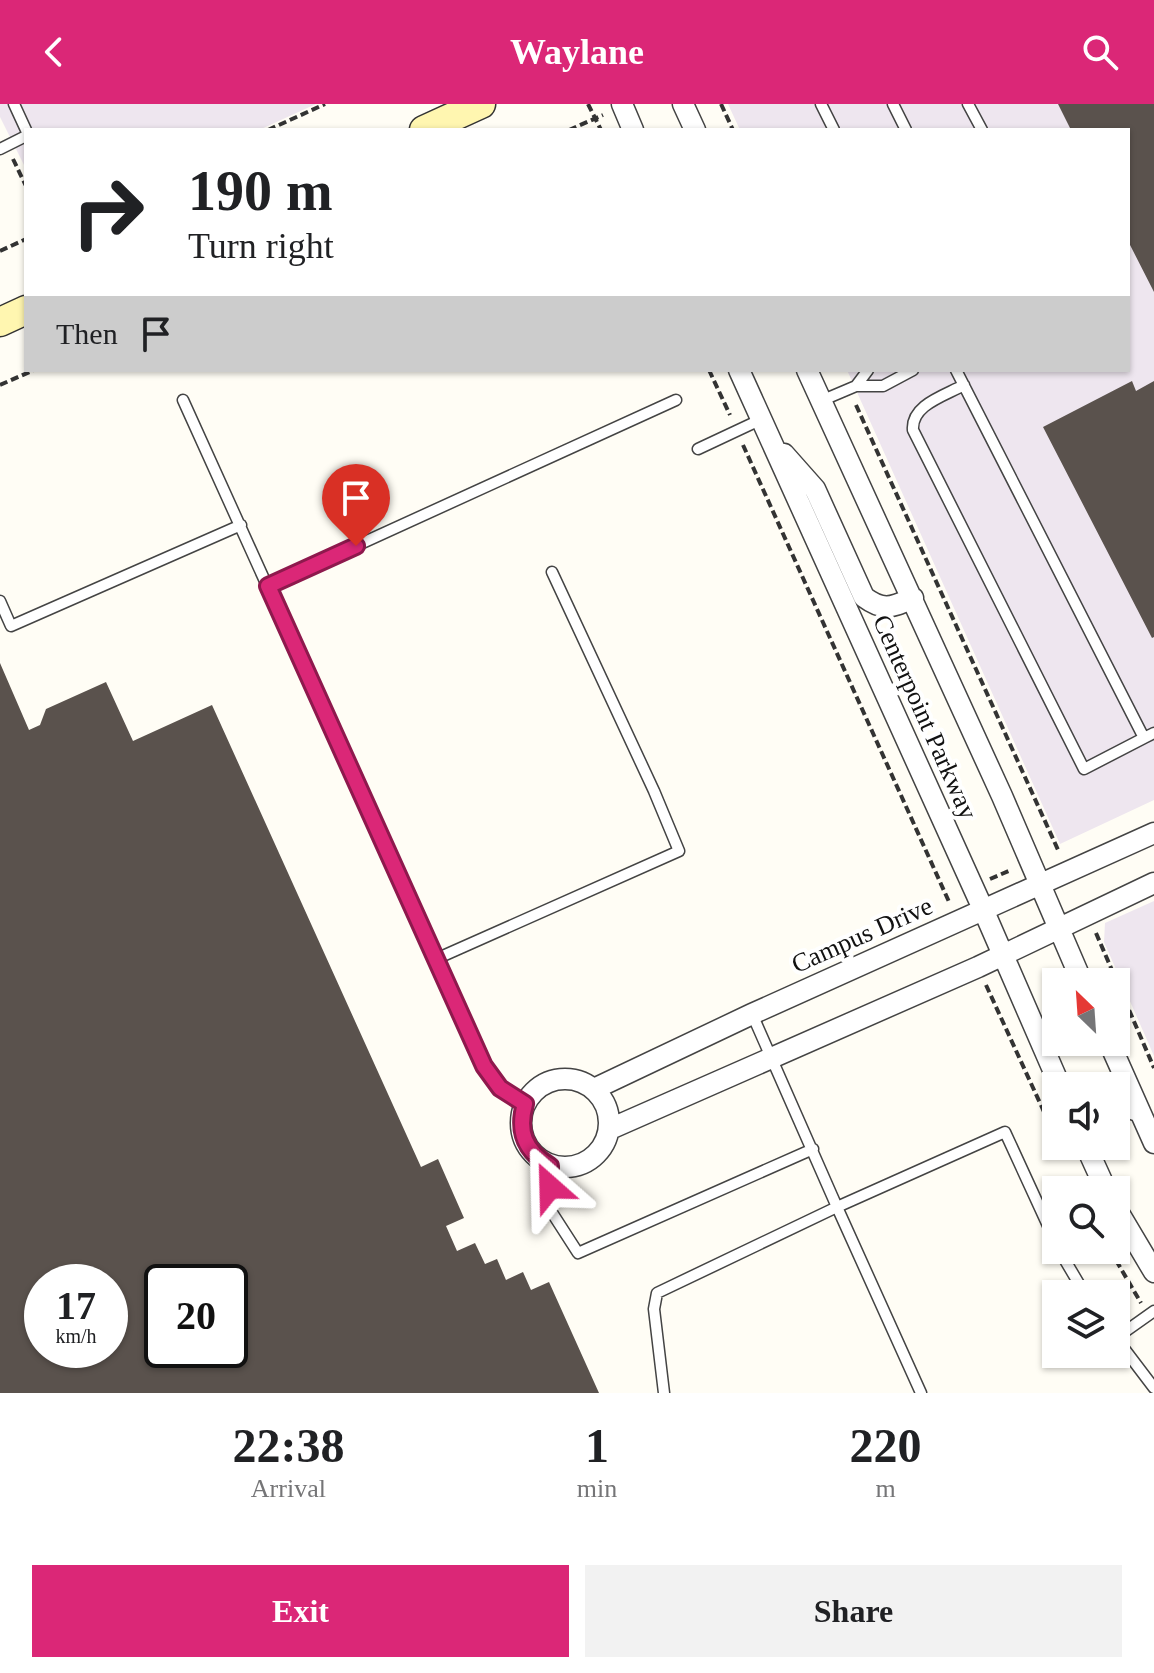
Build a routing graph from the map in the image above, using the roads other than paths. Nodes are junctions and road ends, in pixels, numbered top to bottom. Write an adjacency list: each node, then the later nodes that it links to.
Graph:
1 (14, 104): 8 (lane)
2 (481, 104): 9 (street)
3 (622, 104): 10 (street)
4 (683, 104): 11 (street)
5 (821, 104): 12 (lane)
6 (893, 104): 13 (lane)
7 (968, 104): 14 (lane)
8 (25, 128)
9 (428, 128)
10 (632, 128)
11 (694, 128)
12 (833, 128)
13 (905, 128)
14 (981, 128)
15 (24, 137): 16 (lane)
16 (0, 149)
17 (24, 311): 18 (street)
18 (0, 322)
19 (740, 372): 29 (street, Centerpoint Parkway)
20 (808, 372): 28 (street, Centerpoint Parkway)
21 (866, 372): 25 (lane)
22 (909, 372): 25 (lane)
23 (957, 372): 24 (lane)
24 (964, 385): 37 (lane); 37 (lane)
25 (856, 386): 28 (lane)
26 (183, 400): 32 (lane)
27 (676, 400): 34 (lane)
28 (823, 400): 35 (street, Centerpoint Parkway)
29 (762, 419): 30 (street, Centerpoint Parkway); 31 (lane)
30 (770, 440): 35 (street); 41 (street, Centerpoint Parkway)
31 (698, 449)
32 (241, 525): 34 (lane); 36 (lane)
33 (552, 572): 44 (lane)
34 (268, 586): 44 (lane)
35 (913, 598): 39 (street, Centerpoint Parkway)
36 (0, 601)
37 (1149, 735)
38 (1154, 833): 39 (street, Campus Drive)
39 (1041, 883): 41 (street, Campus Drive); 42 (street, Centerpoint Parkway)
40 (1154, 883): 42 (street)
41 (983, 909): 43 (street, Centerpoint Parkway); 46 (street, Campus Drive)
42 (1058, 927): 43 (street); 45 (street, Centerpoint Parkway)
43 (1003, 954): 48 (street); 49 (street, Centerpoint Parkway)
44 (436, 959): 51 (lane)
45 (1076, 968)
46 (752, 1014): 48 (lane); 50 (street, Campus Drive)
47 (1115, 1056): 53 (street)
48 (773, 1059): 54 (street); 56 (lane)
49 (1054, 1072)
50 (594, 1089): 51 (street); 54 (street)
51 (525, 1104): 57 (street)
52 (1130, 1108): 53 (street)
53 (1140, 1112): 55 (street)
54 (610, 1129): 57 (street)
55 (1154, 1143)
56 (813, 1149): 57 (lane); 58 (lane)
57 (550, 1166)
58 (837, 1207): 59 (lane); 64 (lane); 65 (lane)
59 (1042, 1213)
60 (1130, 1232): 61 (street)
61 (1154, 1272)
62 (1154, 1311): 63 (lane)
63 (1154, 1388)
64 (664, 1393)
65 (921, 1393)

